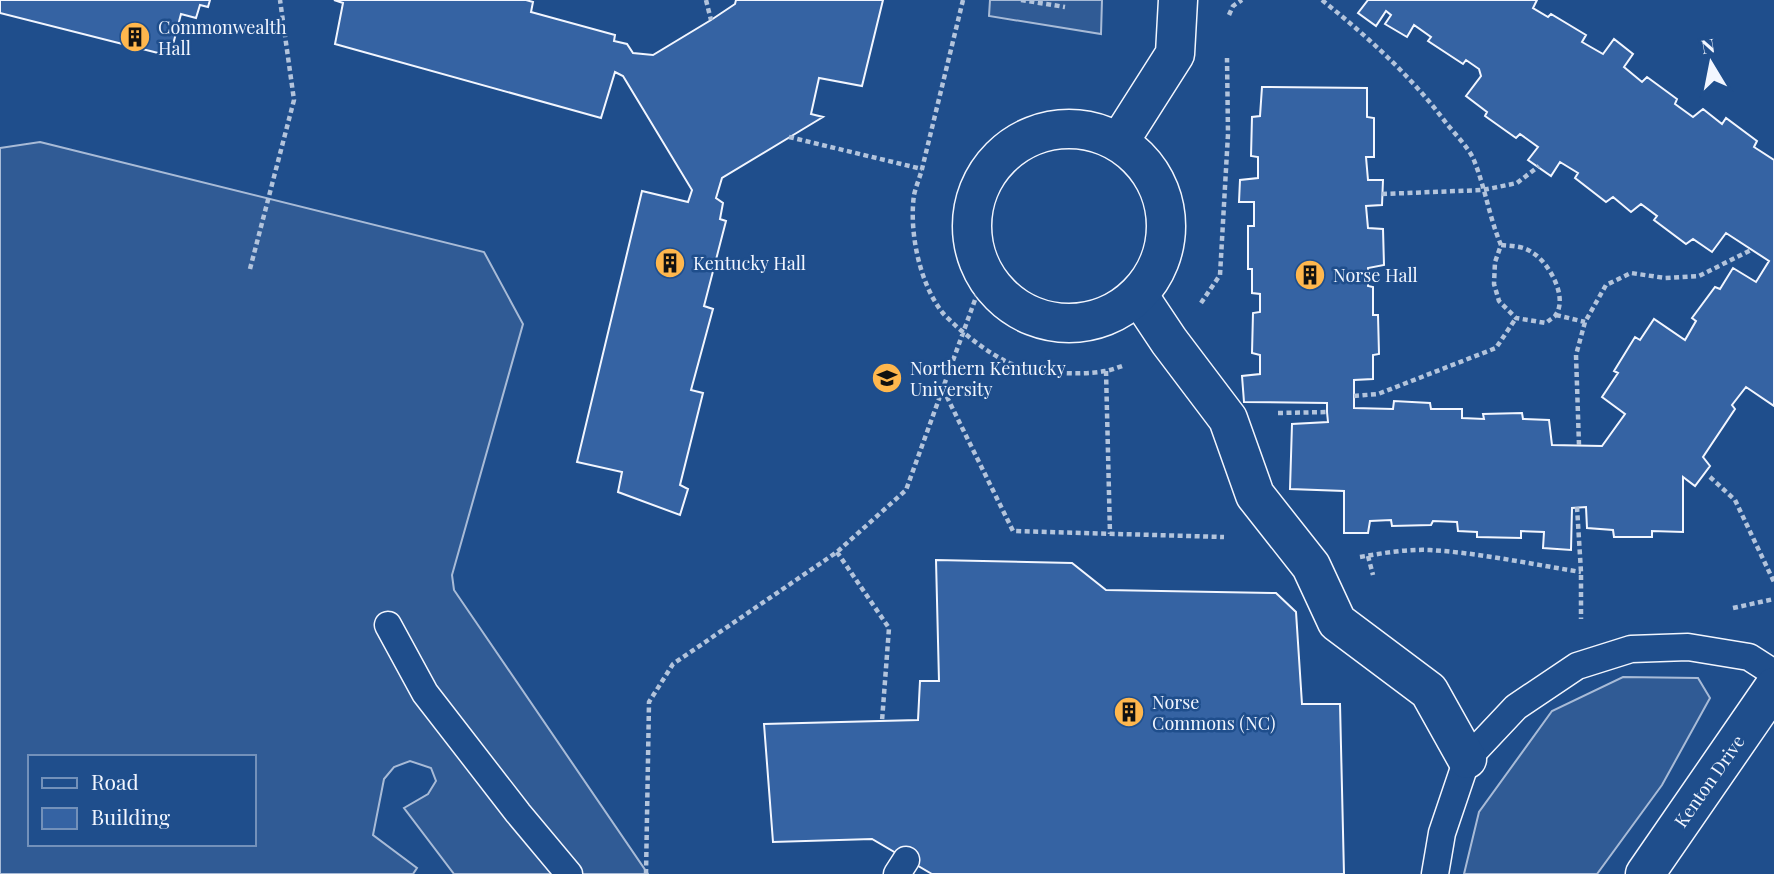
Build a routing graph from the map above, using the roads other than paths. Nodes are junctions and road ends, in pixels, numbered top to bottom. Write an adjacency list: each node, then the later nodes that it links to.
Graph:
1 (1178, 0): 2 (street)
2 (1119, 142): 3 (street); 3 (street)
3 (1139, 296): 7 (street)
4 (388, 625): 8 (lane)
5 (1774, 673): 7 (lane)
6 (1774, 687): 10 (street, Kenton Drive)
7 (1467, 759): 9 (lane)
8 (569, 874)
9 (1434, 874)
10 (1645, 874)

